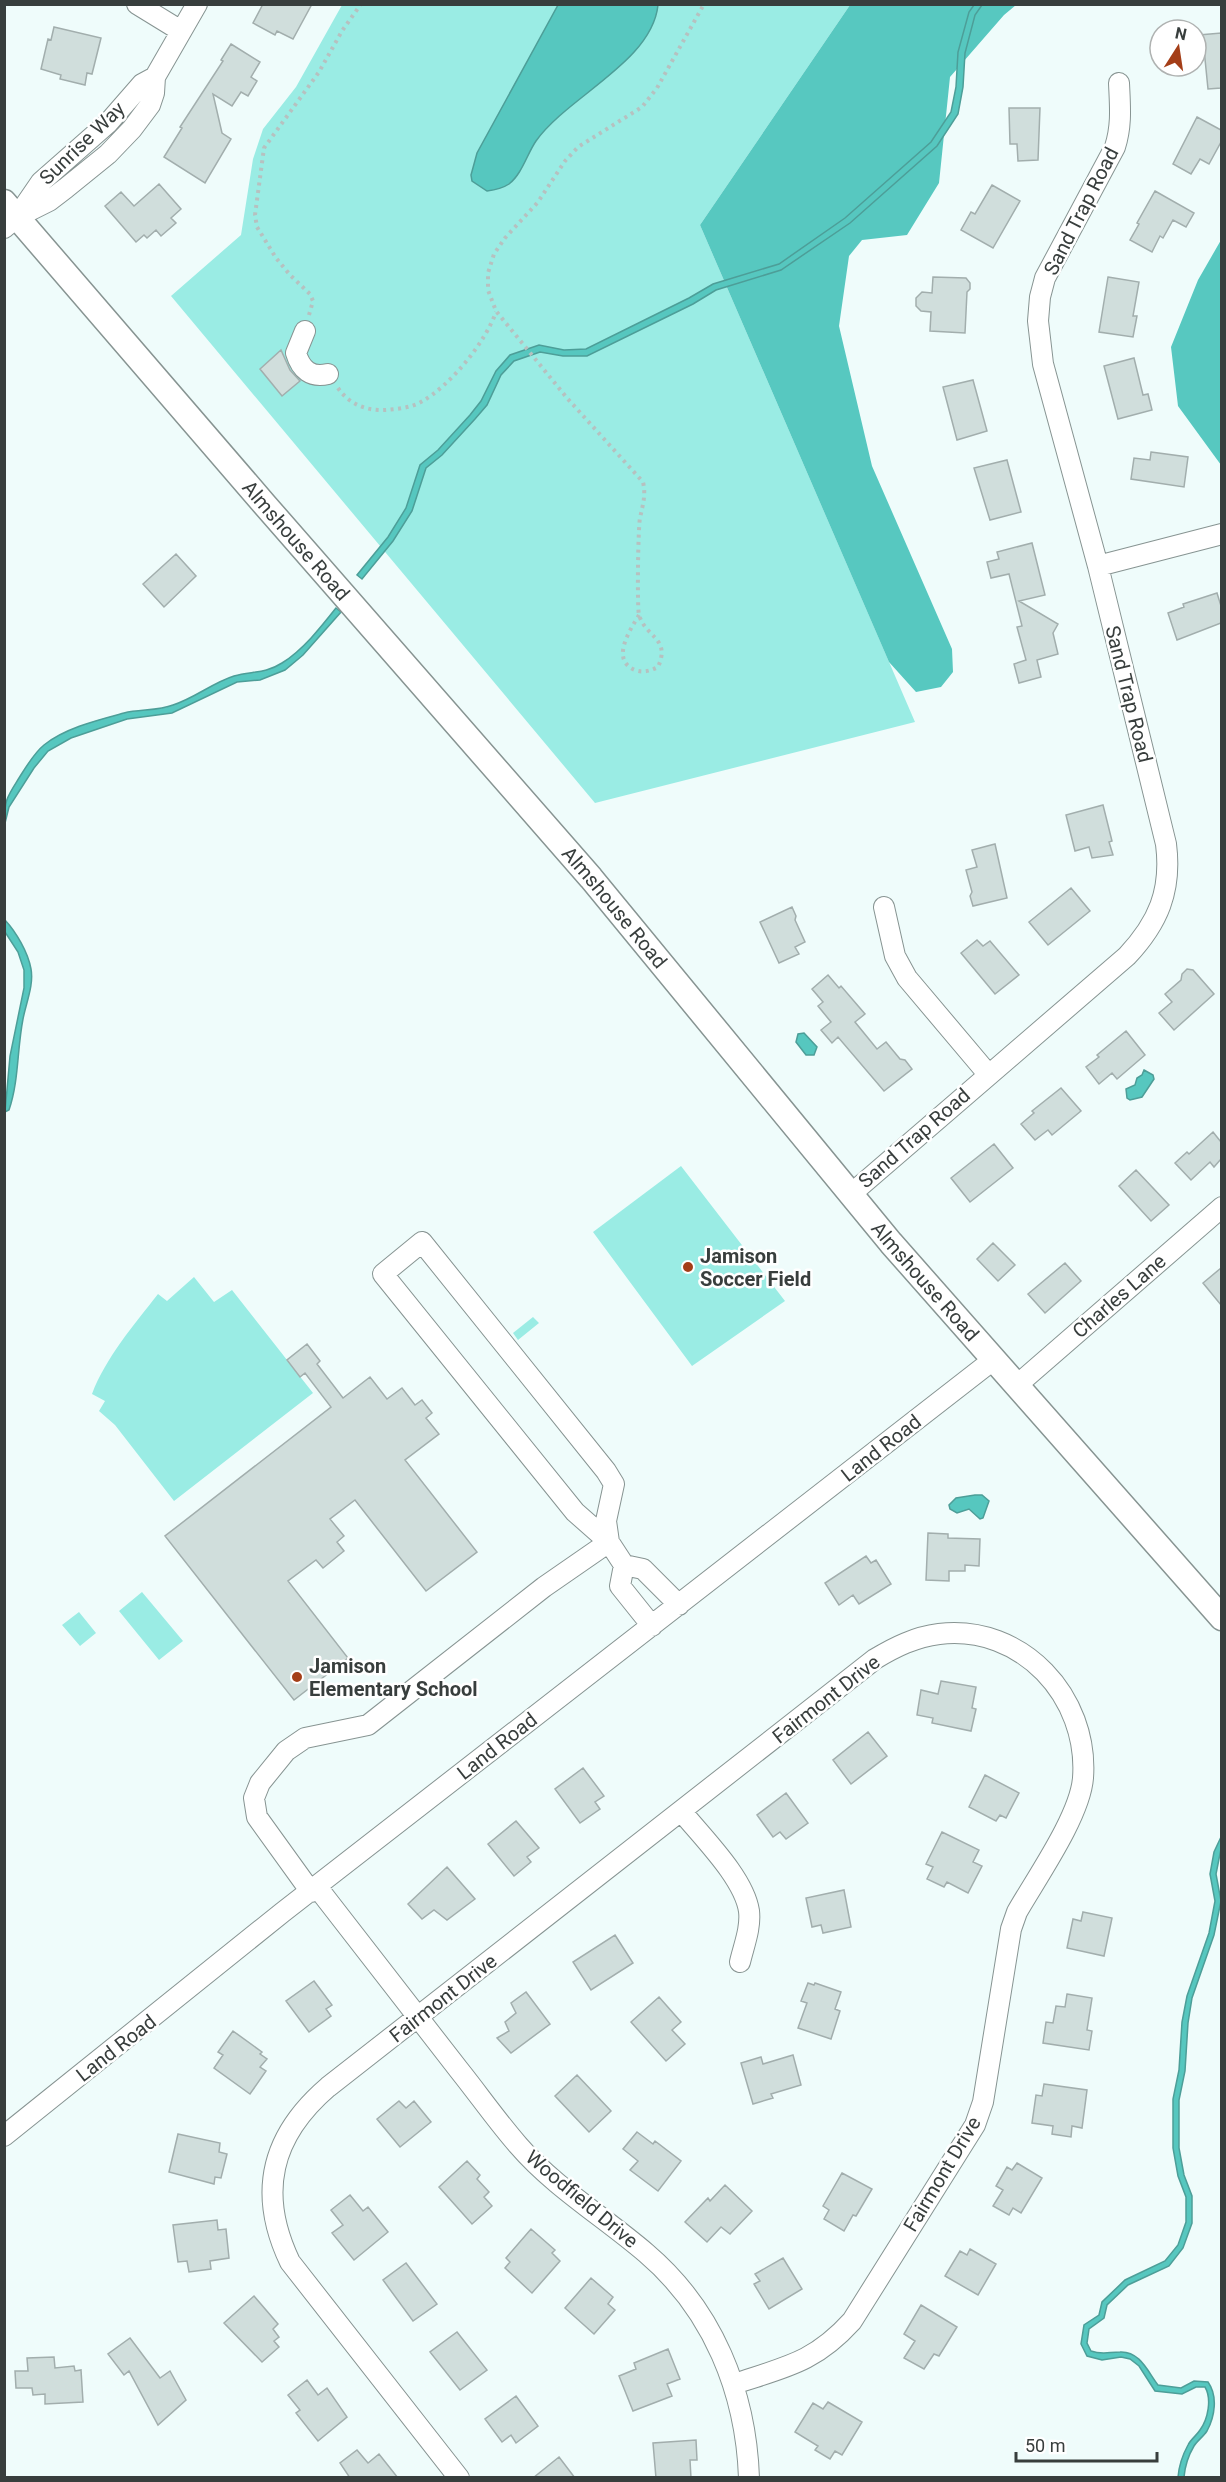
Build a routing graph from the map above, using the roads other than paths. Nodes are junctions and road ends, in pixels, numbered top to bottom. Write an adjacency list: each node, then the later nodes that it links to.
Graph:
1 (137, 4): 3 (street)
2 (197, 4): 3 (street, Sunrise Way)
3 (181, 31): 5 (street, Sunrise Way)
4 (1119, 83): 9 (street, Sand Trap Road)
5 (9, 215): 12 (main road, Almshouse Road)
6 (305, 331): 7 (street)
7 (328, 374)
8 (1221, 534): 9 (street)
9 (1098, 566): 11 (street, Sand Trap Road)
10 (884, 907): 11 (street)
11 (988, 1074): 12 (street, Sand Trap Road)
12 (851, 1194): 14 (main road, Almshouse Road)
13 (1221, 1207): 15 (street, Charles Lane)
14 (993, 1360): 15 (main road, Almshouse Road); 18 (street, Land Road)
15 (1016, 1386): 19 (main road, Almshouse Road)
16 (609, 1542): 16 (street); 17 (street); 22 (street, Woodfield Drive)
17 (624, 1565): 18 (street); 20 (street)
18 (679, 1605): 20 (street, Land Road)
19 (1221, 1618)
20 (652, 1626): 22 (street, Land Road)
21 (682, 1812): 23 (street); 24 (street, Fairmont Drive); 26 (street, Fairmont Drive)
22 (314, 1889): 24 (street, Woodfield Drive); 25 (street, Land Road)
23 (740, 1962)
24 (418, 2018): 26 (street, Woodfield Drive); 27 (street, Fairmont Drive)
25 (4, 2136)
26 (734, 2384): 28 (street, Woodfield Drive)
27 (459, 2478)
28 (749, 2478)

